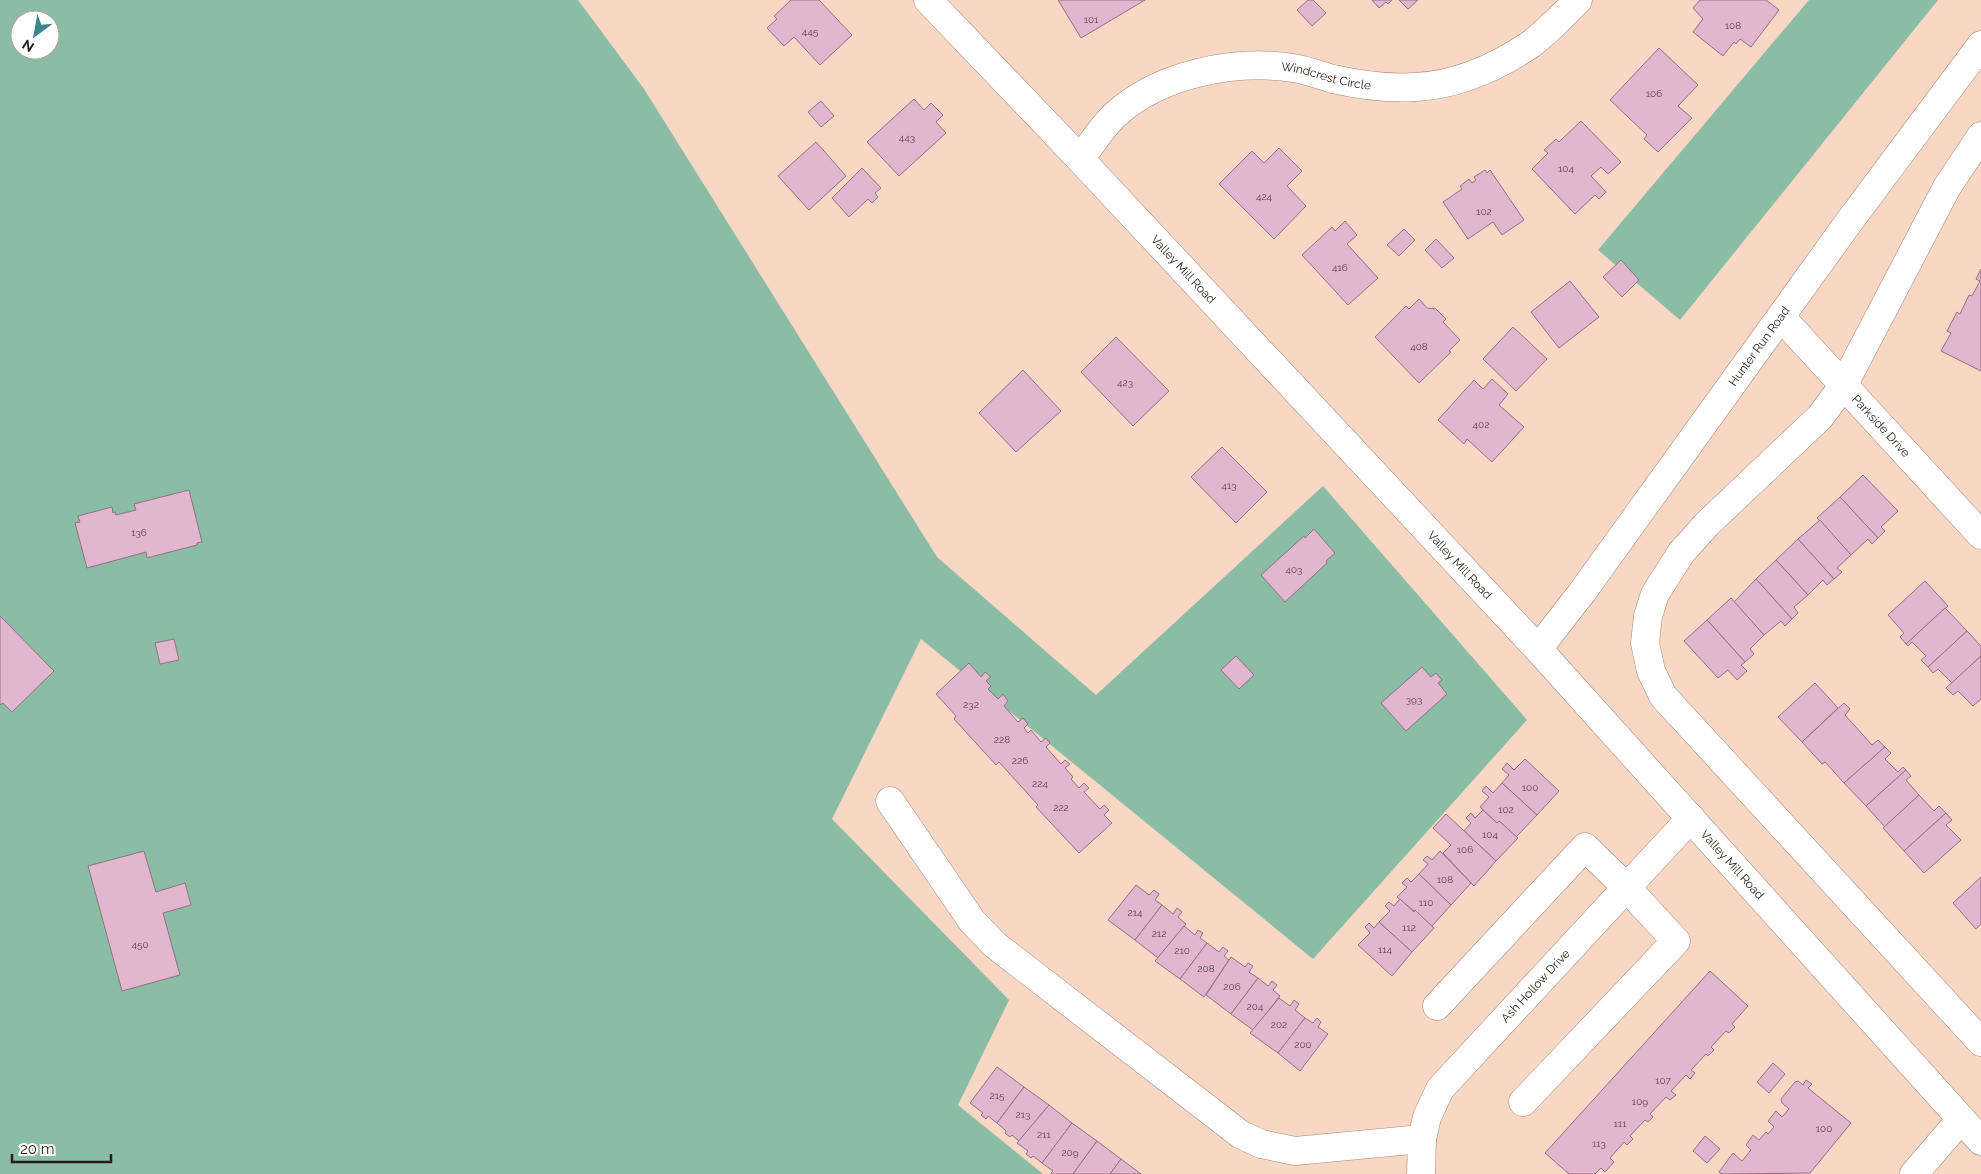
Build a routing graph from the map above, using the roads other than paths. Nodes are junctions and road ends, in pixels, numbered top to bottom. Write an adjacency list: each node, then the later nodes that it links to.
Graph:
1 (928, 0): 5 (street, Valley Mill Road)
2 (1576, 1): 5 (street, Windcrest Circle)
3 (1981, 45): 6 (street, Hunter Run Road)
4 (1981, 136): 7 (street)
5 (1080, 159): 9 (street, Valley Mill Road)
6 (1780, 317): 7 (street, Parkside Drive); 9 (street, Hunter Run Road)
7 (1844, 386): 8 (street, Parkside Drive); 14 (street)
8 (1981, 535)
9 (1538, 649): 11 (street, Valley Mill Road)
10 (890, 801): 17 (street)
11 (1691, 818): 12 (street, Ash Hollow Drive); 16 (street, Valley Mill Road)
12 (1626, 887): 13 (street); 15 (street); 17 (street, Ash Hollow Drive)
13 (1437, 1006)
14 (1981, 1042)
15 (1522, 1102)
16 (1961, 1119): 18 (street, Valley Mill Road); 20 (street)
17 (1422, 1139): 19 (street, Ash Hollow Drive)
18 (1981, 1141)
19 (1422, 1174)
20 (1914, 1174)

